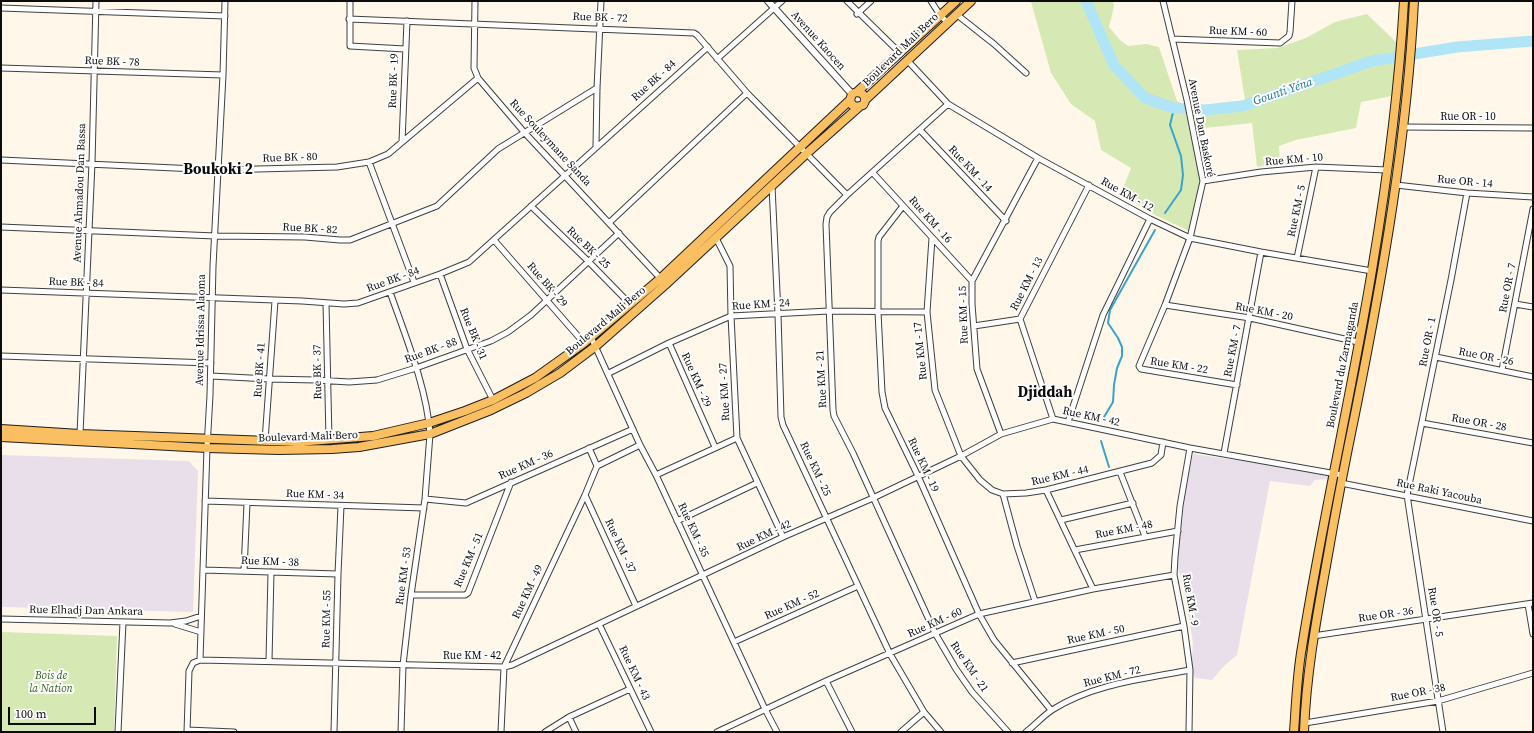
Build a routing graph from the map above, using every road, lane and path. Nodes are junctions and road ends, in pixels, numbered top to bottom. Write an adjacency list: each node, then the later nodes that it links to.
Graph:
1 (96, 1): 19 (street, Avenue Ahmadou Dan Bassa)
2 (225, 1): 23 (street, Avenue Idrissa Alaoma)
3 (350, 1): 24 (street)
4 (476, 1): 27 (street, Rue Souleymane Sanda)
5 (601, 1): 28 (street)
6 (768, 1): 18 (street, Avenue Kaocen)
7 (782, 1): 18 (street)
8 (846, 1): 20 (street)
9 (871, 1): 20 (street)
10 (931, 1): 22 (street)
11 (956, 1): 22 (main road, Boulevard Mali Bero)
12 (970, 1): 21 (main road, Boulevard Mali Bero)
13 (1163, 1): 29 (street, Avenue Dan Baskoré)
14 (1292, 1): 29 (street, Rue KM - 60)
15 (1404, 1): 60 (main road, Boulevard du Zarmaganda)
16 (1414, 1): 46 (main road, Boulevard du Zarmaganda)
17 (1, 8): 19 (street)
18 (775, 8): 33 (street); 42 (street, Avenue Kaocen)
19 (96, 11): 23 (street); 36 (street, Avenue Ahmadou Dan Bassa)
20 (857, 13): 32 (street)
21 (956, 14): 26 (main road, Boulevard Mali Bero); 37 (street)
22 (940, 15): 26 (street); 32 (main road, Boulevard Mali Bero)
23 (225, 16): 38 (street, Avenue Idrissa Alaoma)
24 (350, 19): 25 (street, Rue BK - 72); 31 (street)
25 (407, 21): 27 (street, Rue BK - 72); 31 (street, Rue BK - 19)
26 (947, 22): 34 (main road, Boulevard Mali Bero)
27 (475, 23): 28 (street, Rue BK - 72); 39 (street, Rue Souleymane Sanda)
28 (600, 28): 30 (street, Rue BK - 72); 40 (street)
29 (1172, 39): 63 (street, Avenue Dan Baskoré)
30 (708, 47): 33 (street, Rue BK - 72); 51 (street, Rue BK - 84)
31 (405, 49): 50 (street, Rue BK - 19)
32 (900, 53): 42 (main road, Boulevard Mali Bero)
33 (717, 59): 41 (street, Rue BK - 72)
34 (907, 60): 43 (main road, Boulevard Mali Bero); 44 (street, Rue KM - 12)
35 (1, 68): 36 (street, Rue BK - 78)
36 (95, 72): 38 (street, Rue BK - 78); 57 (street, Avenue Ahmadou Dan Bassa)
37 (1026, 73)
38 (223, 75): 59 (street, Avenue Idrissa Alaoma)
39 (478, 78): 49 (street, Rue Souleymane Sanda); 50 (street, Rue BK - 80)
40 (597, 88): 49 (street, Rue BK - 82); 51 (street)
41 (747, 93): 52 (street, Rue BK - 72); 79 (street)
42 (853, 95): 43 (main road); 45 (main road); 52 (main road, Boulevard Mali Bero)
43 (865, 100): 45 (main road, Boulevard Mali Bero)
44 (948, 104): 48 (street, Rue KM - 21); 54 (street, Rue KM - 12)
45 (859, 107): 53 (main road, Boulevard Mali Bero)
46 (1402, 127): 47 (street, Rue OR - 10); 64 (main road, Boulevard du Zarmaganda)
47 (1533, 128)
48 (920, 130): 61 (street, Rue KM - 21); 78 (street, Rue KM - 14)
49 (524, 132): 62 (street, Rue Souleymane Sanda); 80 (street, Rue BK - 82)
50 (402, 142): 56 (street, Rue BK - 80)
51 (596, 146): 62 (street, Rue BK - 84)
52 (799, 147): 53 (street, Rue BK - 72); 70 (main road, Boulevard Mali Bero)
53 (806, 154): 66 (main road, Boulevard Mali Bero); 68 (street, Rue BK - 72)
54 (1038, 158): 65 (street, Rue KM - 12); 78 (street, Rue KM - 15)
55 (1, 160): 57 (street, Rue BK - 80)
56 (369, 162): 59 (street, Rue BK - 80); 80 (street)
57 (92, 163): 59 (street, Rue BK - 80); 82 (street, Avenue Ahmadou Dan Bassa)
58 (1316, 167): 60 (street, Rue KM - 10); 63 (street, Rue KM - 10); 92 (street, Rue KM - 5)
59 (218, 170): 85 (street, Avenue Idrissa Alaoma)
60 (1387, 170): 84 (main road, Boulevard du Zarmaganda)
61 (873, 173): 68 (street, Rue KM - 21); 72 (street, Rue KM - 16)
62 (565, 174): 71 (street, Rue BK - 84); 79 (street, Rue Souleymane Sanda)
63 (1203, 181): 88 (street, Avenue Dan Baskoré)
64 (1396, 184): 67 (street, Rue OR - 14); 89 (main road, Boulevard du Zarmaganda)
65 (1089, 185): 77 (street, Rue KM - 12); 116 (street, Rue KM - 13)
66 (772, 186): 73 (main road, Boulevard Mali Bero); 113 (street, Rue KM - 25)
67 (1466, 193): 69 (street, Rue OR - 14); 125 (street, Rue OR - 1)
68 (847, 195): 110 (street, Rue KM - 21)
69 (1533, 197)
70 (741, 201): 73 (main road); 75 (main road, Boulevard Mali Bero)
71 (531, 206): 90 (street, Rue BK - 84); 93 (street, Rue BK - 25)
72 (903, 206): 87 (street, Rue KM - 16); 111 (street, Rue KM - 19)
73 (749, 207): 76 (main road, Boulevard Mali Bero)
74 (1533, 209): 107 (street, Rue OR - 7)
75 (730, 212): 76 (main road); 96 (main road, Boulevard Mali Bero)
76 (736, 218): 86 (main road, Boulevard Mali Bero)
77 (1150, 219): 88 (street, Rue KM - 12); 139 (street)
78 (1006, 221): 97 (street, Rue KM - 15)
79 (610, 222): 83 (street, Rue Souleymane Sanda)
80 (392, 224): 85 (street, Rue BK - 82); 98 (street)
81 (1, 227): 82 (street, Rue BK - 82)
82 (89, 230): 85 (street, Rue BK - 82); 101 (street, Avenue Ahmadou Dan Bassa)
83 (619, 233): 93 (street, Rue BK - 88); 96 (street, Rue Souleymane Sanda)
84 (1378, 235): 89 (main road); 94 (main road, Boulevard du Zarmaganda)
85 (215, 236): 102 (street, Avenue Idrissa Alaoma)
86 (716, 238): 96 (main road, Boulevard Mali Bero); 114 (street, Rue KM - 27)
87 (932, 238): 97 (street, Rue KM - 16); 112 (street, Rue KM - 17)
88 (1190, 238): 91 (street, Rue KM - 12); 108 (street, Avenue Dan Baskoré)
89 (1387, 238): 165 (main road, Boulevard du Zarmaganda)
90 (494, 240): 95 (street, Rue BK - 84); 104 (street, Rue BK - 29)
91 (1262, 252): 92 (street, Rue KM - 12); 115 (street, Rue KM - 7)
92 (1297, 258): 94 (street, Rue KM - 12)
93 (588, 261): 104 (street, Rue BK - 88); 106 (street, Rue BK - 25)
94 (1372, 271): 119 (main road, Boulevard du Zarmaganda)
95 (440, 274): 98 (street, Rue BK - 84); 123 (street, Rue BK - 31)
96 (663, 281): 106 (main road, Boulevard Mali Bero); 122 (main road, Boulevard Mali Bero)
97 (972, 281): 117 (street, Rue KM - 15)
98 (414, 282): 100 (street, Rue BK - 84)
99 (1, 290): 101 (street, Rue BK - 84)
100 (390, 292): 105 (street, Rue BK - 84); 128 (street, Rue KM - 53)
101 (86, 293): 102 (street, Rue BK - 84); 126 (street, Avenue Ahmadou Dan Bassa)
102 (212, 299): 103 (street, Rue BK - 84); 127 (street, Avenue Idrissa Alaoma)
103 (275, 301): 105 (street, Rue BK - 84); 134 (street, Rue BK - 41)
104 (546, 301): 120 (street, Rue BK - 29); 123 (street, Rue BK - 88)
105 (326, 303): 135 (street, Rue BK - 37)
106 (630, 304): 118 (main road, Boulevard Mali Bero)
107 (1515, 304): 109 (street); 130 (street, Rue OR - 7)
108 (1165, 305): 115 (street, Rue KM - 20); 129 (street, Avenue Dan Baskoré)
109 (1533, 307)
110 (829, 311): 111 (street, Rue KM - 24); 113 (street, Rue KM - 24); 172 (street, Rue KM - 21)
111 (878, 312): 112 (street, Rue KM - 24); 164 (street, Rue KM - 19)
112 (927, 312): 160 (street, Rue KM - 17)
113 (778, 314): 114 (street, Rue KM - 24); 179 (street, Rue KM - 25)
114 (731, 316): 121 (street, Rue KM - 24); 148 (street, Rue KM - 27)
115 (1250, 318): 119 (street, Rue KM - 20); 136 (street, Rue KM - 7)
116 (1020, 319): 117 (street); 138 (street, Rue KM - 13)
117 (974, 326): 146 (street, Rue KM - 15)
118 (591, 337): 120 (main road, Boulevard Mali Bero); 122 (street, Rue KM - 35)
119 (1358, 342): 165 (main road, Boulevard du Zarmaganda)
120 (584, 343): 137 (main road, Boulevard Mali Bero)
121 (669, 343): 131 (street, Rue KM - 24); 155 (street, Rue KM - 29)
122 (596, 346): 131 (street, Rue KM - 35); 145 (main road, Boulevard Mali Bero)
123 (467, 349): 128 (street, Rue BK - 88); 137 (street, Rue BK - 31)
124 (1, 356): 126 (street)
125 (1436, 357): 130 (street, Rue OR - 26); 141 (street, Rue OR - 1)
126 (84, 358): 127 (street); 144 (street, Avenue Ahmadou Dan Bassa)
127 (211, 363): 132 (street, Avenue Idrissa Alaoma)
128 (416, 368): 135 (street, Rue BK - 88); 140 (street, Rue KM - 53)
129 (1141, 369): 136 (street, Rue KM - 22)
130 (1502, 370): 133 (street, Rue OR - 26)
131 (609, 373): 143 (street, Rue KM - 35)
132 (211, 376): 134 (street, Rue BK - 88); 149 (street, Avenue Idrissa Alaoma)
133 (1533, 376)
134 (269, 379): 135 (street, Rue BK - 88); 151 (street, Rue BK - 41)
135 (328, 381): 150 (street, Rue BK - 37)
136 (1237, 385): 159 (street, Rue KM - 7)
137 (493, 400): 140 (main road, Boulevard Mali Bero)
138 (1053, 419): 139 (street, Rue KM - 42); 146 (street, Rue KM - 42)
139 (1068, 422): 152 (street, Rue KM - 42)
140 (429, 423): 145 (street, Rue KM - 53); 150 (main road, Boulevard Mali Bero)
141 (1422, 423): 154 (street, Rue OR - 28); 171 (street, Rue OR - 1)
142 (1, 429): 144 (main road, Boulevard Mali Bero)
143 (633, 429): 153 (street, Rue KM - 35); 157 (street, Rue KM - 36)
144 (80, 434): 149 (main road, Boulevard Mali Bero)
145 (430, 434): 156 (main road, Boulevard Mali Bero); 173 (street, Rue KM - 53)
146 (1001, 434): 160 (street, Rue KM - 42)
147 (1, 437): 156 (main road, Boulevard Mali Bero)
148 (737, 438): 155 (street); 167 (street, Rue KM - 27)
149 (207, 439): 151 (main road, Boulevard Mali Bero); 156 (street, Avenue Idrissa Alaoma)
150 (329, 440): 151 (main road, Boulevard Mali Bero)
151 (265, 441)
152 (1163, 442): 158 (street, Rue KM - 42); 162 (street, Rue KM - 44)
153 (640, 444): 161 (street); 163 (street, Rue KM - 35)
154 (1533, 444)
155 (715, 447): 163 (street)
156 (207, 448): 174 (street, Avenue Idrissa Alaoma)
157 (589, 448): 161 (street); 166 (street, Rue KM - 36)
158 (1190, 448): 159 (street, Rue KM - 42); 183 (street, Rue KM - 9)
159 (1224, 453): 165 (street, Rue KM - 42)
160 (961, 456): 164 (street, Rue KM - 42); 169 (street)
161 (597, 466): 170 (street, Rue KM - 49)
162 (1120, 472): 168 (street, Rue KM - 44); 176 (street)
163 (656, 475): 181 (street, Rue KM - 35)
164 (918, 476): 172 (street, Rue KM - 42); 199 (street, Rue KM - 19)
165 (1339, 477): 171 (street, Rue Raki Yacouba); 210 (main road, Boulevard du Zarmaganda); 246 (main road, Boulevard du Zarmaganda)
166 (511, 482): 173 (street, Rue KM - 36); 195 (street, Rue KM - 51)
167 (757, 483): 181 (street); 185 (street, Rue KM - 27)
168 (1046, 490): 169 (street, Rue KM - 44); 180 (street)
169 (1003, 494): 196 (street)
170 (585, 495): 198 (street, Rue KM - 37); 218 (street, Rue KM - 49)
171 (1407, 495): 182 (street, Rue Raki Yacouba); 202 (street, Rue OR - 5)
172 (873, 498): 179 (street, Rue KM - 42); 208 (street, Rue KM - 21)
173 (425, 499): 178 (street, Rue KM - 53)
174 (205, 501): 175 (street, Rue KM - 34); 187 (street, Avenue Idrissa Alaoma)
175 (247, 503): 177 (street, Rue KM - 34); 188 (street)
176 (1133, 503): 180 (street); 184 (street)
177 (341, 506): 178 (street, Rue KM - 34); 190 (street, Rue KM - 55)
178 (424, 508): 195 (street, Rue KM - 53)
179 (827, 519): 185 (street, Rue KM - 42); 193 (street, Rue KM - 25)
180 (1061, 520): 186 (street)
181 (677, 521): 191 (street, Rue KM - 35)
182 (1533, 522)
183 (1178, 531): 184 (street, Rue KM - 48); 192 (street, Rue KM - 9)
184 (1145, 536): 186 (street, Rue KM - 48)
185 (783, 537): 191 (street, Rue KM - 42)
186 (1075, 550): 194 (street)
187 (203, 570): 188 (street, Rue KM - 38); 200 (street, Avenue Idrissa Alaoma)
188 (244, 571): 189 (street, Rue KM - 38)
189 (271, 572): 190 (street, Rue KM - 38); 214 (street)
190 (338, 574): 215 (street, Rue KM - 55)
191 (703, 575): 198 (street, Rue KM - 42); 211 (street, Rue KM - 35)
192 (1174, 575): 194 (street, Rue KM - 60); 206 (street, Rue KM - 9)
193 (858, 586): 211 (street, Rue KM - 52); 212 (street, Rue KM - 25)
194 (1093, 589): 196 (street, Rue KM - 60)
195 (411, 595): 217 (street, Rue KM - 53)
196 (1035, 601): 199 (street, Rue KM - 60)
197 (1531, 604): 202 (street, Rue OR - 36); 209 (street)
198 (636, 606): 205 (street, Rue KM - 42)
199 (979, 614): 208 (street, Rue KM - 60); 216 (street, Rue KM - 19)
200 (201, 616): 204 (street, Rue Elhadj Dan Ankara); 207 (street, Avenue Idrissa Alaoma)
201 (1, 619): 203 (street, Rue Elhadj Dan Ankara)
202 (1426, 620): 210 (street, Rue OR - 36); 223 (street, Rue OR - 5)
203 (122, 622): 204 (street, Rue Elhadj Dan Ankara); 230 (street)
204 (170, 623): 207 (street, Rue Elhadj Dan Ankara)
205 (599, 624): 218 (street, Rue KM - 42); 222 (street, Rue KM - 43)
206 (1184, 626): 216 (street, Rue KM - 50); 219 (street, Rue KM - 9)
207 (200, 632): 213 (street, Avenue Idrissa Alaoma)
208 (935, 633): 212 (street, Rue KM - 60); 243 (street, Rue KM - 21)
209 (1533, 634)
210 (1313, 636): 228 (main road, Boulevard du Zarmaganda)
211 (734, 642): 224 (street, Rue KM - 35)
212 (890, 654): 221 (street, Rue KM - 60); 226 (street, Rue KM - 25)
213 (200, 660): 214 (street, Rue KM - 42); 229 (street, Rue KM - 42)
214 (269, 661): 215 (street, Rue KM - 42)
215 (336, 663): 217 (street, Rue KM - 42); 232 (street, Rue KM - 55)
216 (1012, 663): 225 (street, Rue KM - 19)
217 (403, 665): 218 (street, Rue KM - 42); 233 (street, Rue KM - 53)
218 (504, 667): 234 (street, Rue KM - 49)
219 (1190, 670): 225 (street, Rue KM - 72); 245 (street, Rue KM - 9)
220 (1533, 673): 223 (street, Rue OR - 38)
221 (826, 681): 224 (street, Rue KM - 60); 240 (street)
222 (630, 689): 227 (street); 237 (street, Rue KM - 43)
223 (1438, 701): 228 (street, Rue OR - 38); 248 (street, Rue OR - 5)
224 (765, 709): 238 (street, Rue KM - 60); 239 (street, Rue KM - 35)
225 (1051, 710): 244 (street, Rue KM - 72)
226 (924, 712): 241 (street); 242 (street, Rue KM - 25)
227 (569, 717): 235 (street); 236 (street)
228 (1305, 723): 247 (main road, Boulevard du Zarmaganda)
229 (187, 731): 231 (street)
230 (118, 732)
231 (234, 732)
232 (334, 732)
233 (400, 732)
234 (501, 732)
235 (545, 732)
236 (576, 732)
237 (650, 732)
238 (717, 732)
239 (777, 732)
240 (852, 732)
241 (902, 732)
242 (941, 732)
243 (1008, 732)
244 (1026, 732)
245 (1189, 732)
246 (1294, 732)
247 (1304, 732)
248 (1443, 732)

